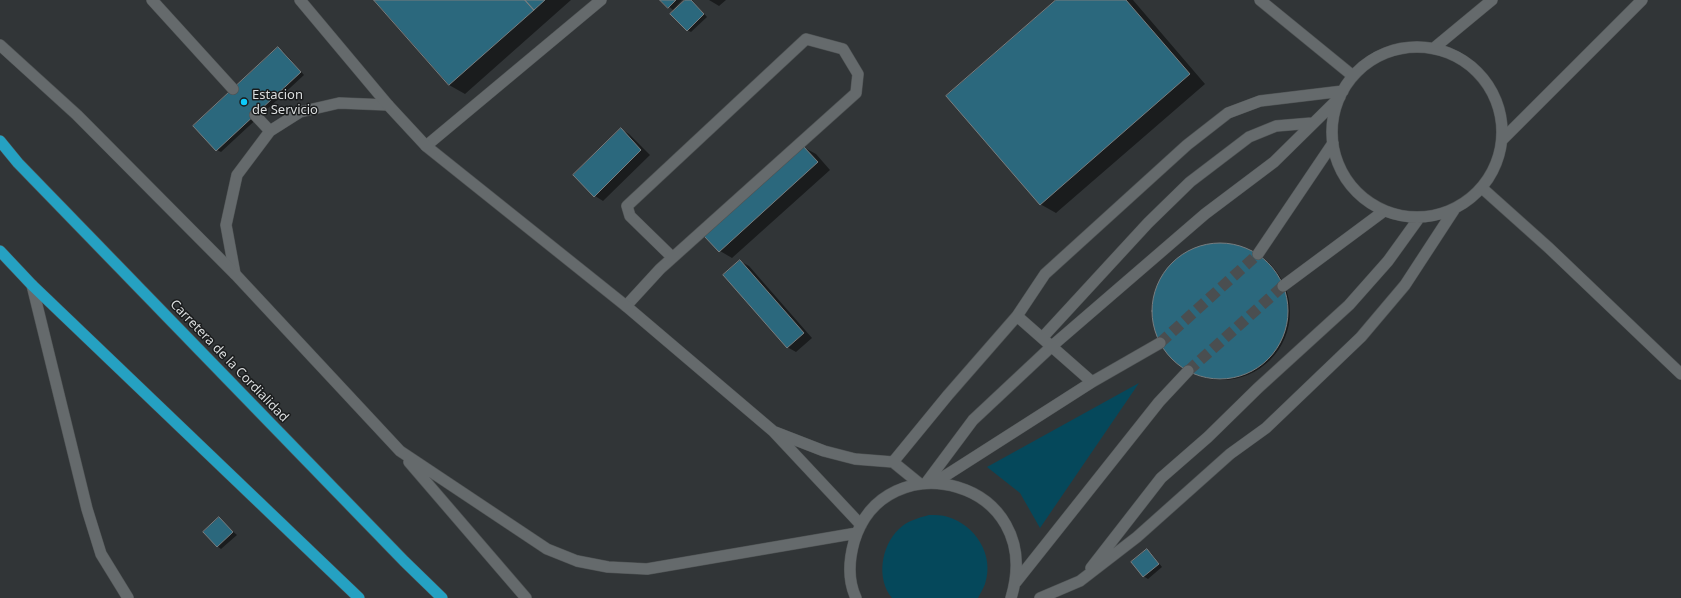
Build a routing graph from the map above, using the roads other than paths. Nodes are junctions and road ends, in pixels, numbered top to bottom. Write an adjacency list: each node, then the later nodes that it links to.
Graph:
1 (152, 0): 10 (street)
2 (300, 0): 12 (street)
3 (601, 0): 19 (street)
4 (1260, 0): 9 (street)
5 (1492, 0): 8 (street)
6 (1642, 0): 16 (street)
7 (0, 45): 27 (street)
8 (1434, 48): 9 (street); 16 (street)
9 (1353, 76): 11 (street)
10 (233, 89)
11 (1342, 94): 14 (street); 18 (street); 31 (street)
12 (388, 105): 15 (street); 19 (street)
13 (255, 115): 15 (street)
14 (1312, 123): 32 (street); 34 (street)
15 (270, 131): 27 (street)
16 (1502, 140): 20 (street)
17 (0, 141): 47 (highway, Carretera de la Cordialidad)
18 (1333, 143): 22 (street); 25 (street)
19 (426, 146): 30 (street)
20 (1482, 188): 21 (street); 36 (street)
21 (1454, 210): 23 (street); 43 (street)
22 (1384, 211): 23 (street); 29 (street)
23 (1419, 218): 43 (street)
24 (0, 251): 28 (highway)
25 (1258, 254)
26 (672, 257): 26 (street); 30 (street)
27 (235, 274): 39 (street)
28 (32, 285): 45 (street); 46 (highway)
29 (1283, 286)
30 (626, 306): 38 (street)
31 (1017, 316): 32 (street); 40 (street)
32 (1042, 338): 34 (street)
33 (1160, 343): 37 (street)
34 (1052, 346): 37 (street); 41 (street)
35 (1188, 371): 44 (street)
36 (1681, 374)
37 (1092, 382): 41 (street)
38 (773, 432): 40 (street); 42 (street)
39 (400, 452): 42 (street); 48 (street)
40 (893, 462): 41 (street)
41 (926, 483): 42 (street); 44 (street)
42 (859, 529): 49 (street)
43 (1080, 581): 51 (street)
44 (1016, 582): 50 (street)
45 (128, 598)
46 (359, 598)
47 (442, 598)
48 (526, 598)
49 (856, 598)
50 (1011, 598)
51 (1040, 598)

